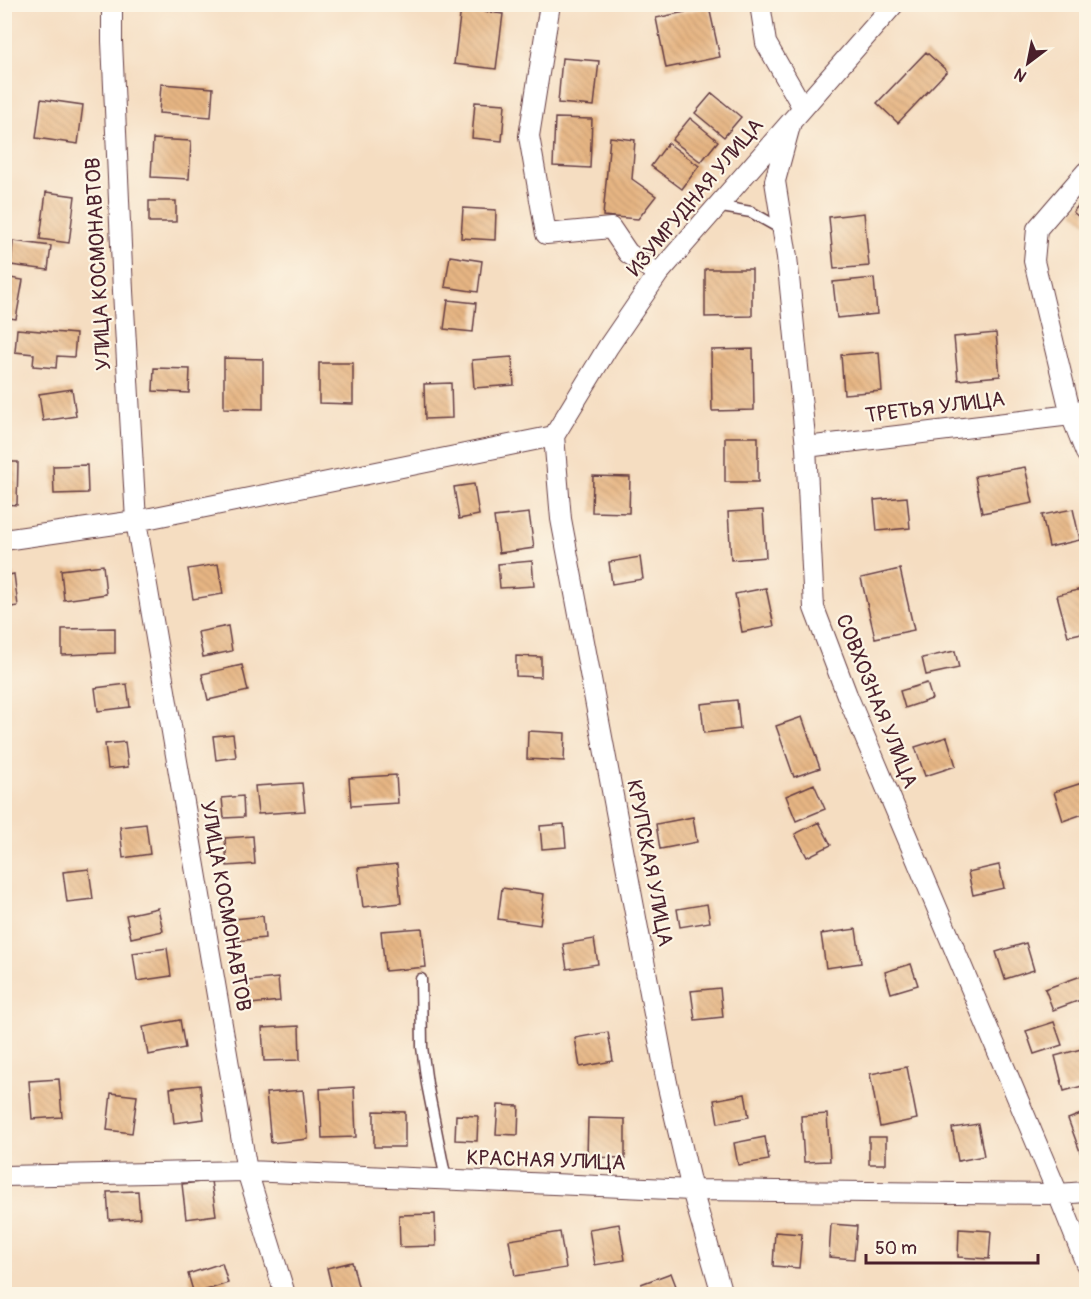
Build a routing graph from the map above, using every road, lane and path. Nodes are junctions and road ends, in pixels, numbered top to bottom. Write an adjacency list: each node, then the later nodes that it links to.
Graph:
1 (112, 4): 14 (street, УЛИЦА КОСМОНАВТОВ)
2 (550, 4): 9 (street)
3 (760, 4): 5 (street)
4 (894, 4): 5 (street, ИЗУМРУДНАЯ УЛИЦА)
5 (797, 115): 7 (street, ИЗУМРУДНАЯ УЛИЦА); 8 (street, СОВХОЗНАЯ УЛИЦА)
6 (1086, 172): 10 (street)
7 (716, 206): 8 (lane); 9 (street, ИЗУМРУДНАЯ УЛИЦА)
8 (783, 230): 12 (street, СОВХОЗНАЯ УЛИЦА)
9 (658, 274): 11 (street, ИЗУМРУДНАЯ УЛИЦА)
10 (1079, 412): 12 (street, ТРЕТЬЯ УЛИЦА); 13 (street)
11 (554, 436): 14 (street); 20 (street, КРУПСКАЯ УЛИЦА)
12 (806, 447): 22 (street, СОВХОЗНАЯ УЛИЦА)
13 (1086, 453)
14 (136, 521): 15 (street); 17 (street, УЛИЦА КОСМОНАВТОВ)
15 (4, 540)
16 (421, 979): 19 (lane)
17 (247, 1171): 18 (street, КРАСНАЯ УЛИЦА); 19 (street, КРАСНАЯ УЛИЦА); 24 (street, УЛИЦА КОСМОНАВТОВ)
18 (4, 1176)
19 (446, 1180): 20 (street, КРАСНАЯ УЛИЦА)
20 (692, 1191): 22 (street, КРАСНАЯ УЛИЦА); 25 (street, КРУПСКАЯ УЛИЦА)
21 (1086, 1192): 22 (street, КРАСНАЯ УЛИЦА)
22 (1058, 1194): 23 (street, СОВХОЗНАЯ УЛИЦА)
23 (1086, 1264)
24 (285, 1294)
25 (722, 1294)

